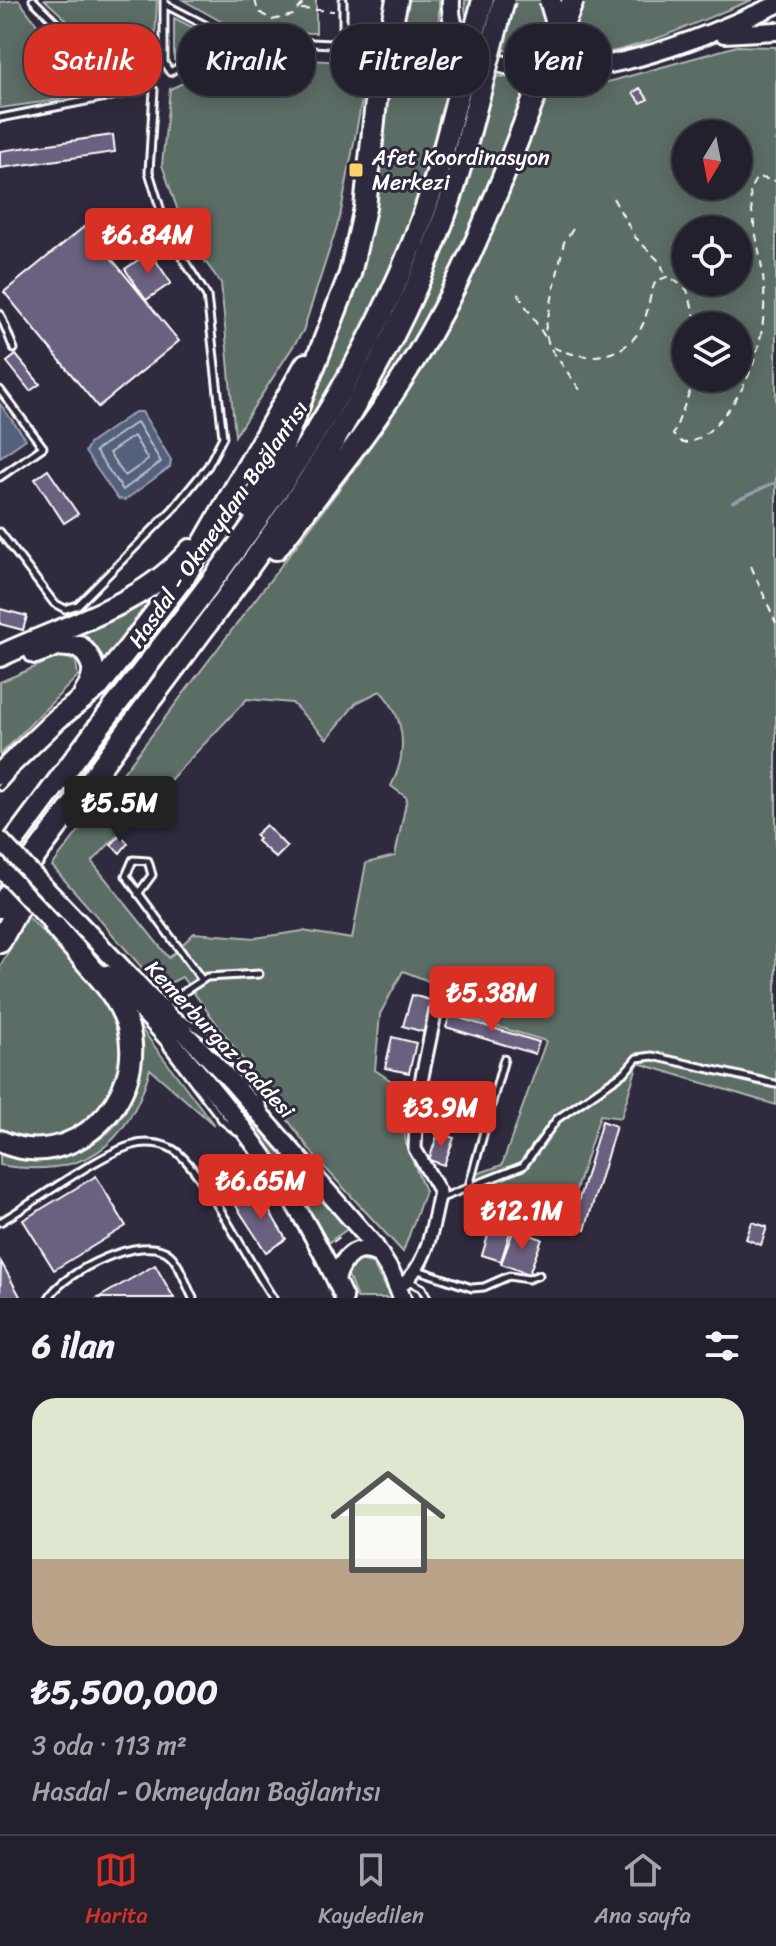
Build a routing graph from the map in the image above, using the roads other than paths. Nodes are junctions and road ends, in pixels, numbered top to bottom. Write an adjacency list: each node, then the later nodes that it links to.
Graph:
1 (33, 0): 12 (lane)
2 (343, 0): 20 (lane)
3 (385, 0): 14 (highway)
4 (397, 0): 15 (highway)
5 (451, 0): 19 (main road)
6 (483, 0): 27 (highway, Hasdal - Okmeydanı Bağlantısı, bridge)
7 (504, 0): 27 (highway, Hasdal - Okmeydanı Bağlantısı, bridge)
8 (550, 0): 16 (highway, bridge)
9 (573, 0): 17 (highway, bridge)
10 (164, 2): 13 (lane); 21 (lane)
11 (776, 5): 19 (main road)
12 (57, 24)
13 (204, 24)
14 (381, 24)
15 (392, 24)
16 (556, 24)
17 (564, 24)
18 (776, 31): 19 (main road)
19 (707, 36)
20 (315, 43)
21 (178, 68)
22 (111, 96): 26 (lane)
23 (154, 96): 34 (lane)
24 (377, 96): 28 (highway)
25 (535, 96): 39 (highway, bridge)
26 (0, 118)
27 (452, 159): 36 (highway, Hasdal - Okmeydanı Bağlantısı); 39 (highway, Hasdal - Okmeydanı Bağlantısı)
28 (350, 274): 33 (highway); 36 (highway)
29 (0, 314): 30 (lane)
30 (14, 349)
31 (0, 390): 32 (lane)
32 (0, 477)
33 (230, 495): 35 (highway); 38 (highway)
34 (0, 532)
35 (0, 656)
36 (155, 656): 43 (highway, Hasdal - Okmeydanı Bağlantısı)
37 (0, 669): 38 (highway)
38 (80, 700): 40 (highway); 41 (lane)
39 (148, 701): 42 (highway, Hasdal - Okmeydanı Bağlantısı)
40 (0, 774)
41 (0, 787)
42 (65, 815): 48 (highway); 50 (highway)
43 (25, 824): 44 (highway); 45 (highway)
44 (0, 842): 54 (main road, Kemerburgaz Caddesi, bridge)
45 (0, 859)
46 (0, 868): 49 (main road, Kemerburgaz Caddesi, bridge)
47 (138, 894): 47 (lane); 52 (lane)
48 (0, 907)
49 (53, 924): 54 (main road, Kemerburgaz Caddesi); 57 (highway)
50 (2, 936)
51 (259, 974): 52 (lane)
52 (202, 980): 54 (lane)
53 (436, 1009): 59 (street)
54 (164, 1017): 61 (main road, Kemerburgaz Caddesi); 65 (main road, Kemerburgaz Caddesi)
55 (504, 1059): 58 (lane)
56 (775, 1084): 58 (lane)
57 (0, 1141)
58 (469, 1186): 59 (lane)
59 (438, 1200): 62 (street)
60 (0, 1222): 68 (lane)
61 (382, 1256): 64 (main road, Kemerburgaz Caddesi); 65 (main road)
62 (415, 1269): 63 (lane); 64 (street)
63 (539, 1275)
64 (403, 1289): 69 (lane)
65 (337, 1290)
66 (49, 1298): 67 (lane)
67 (193, 1298)
68 (273, 1298)
69 (427, 1298)

